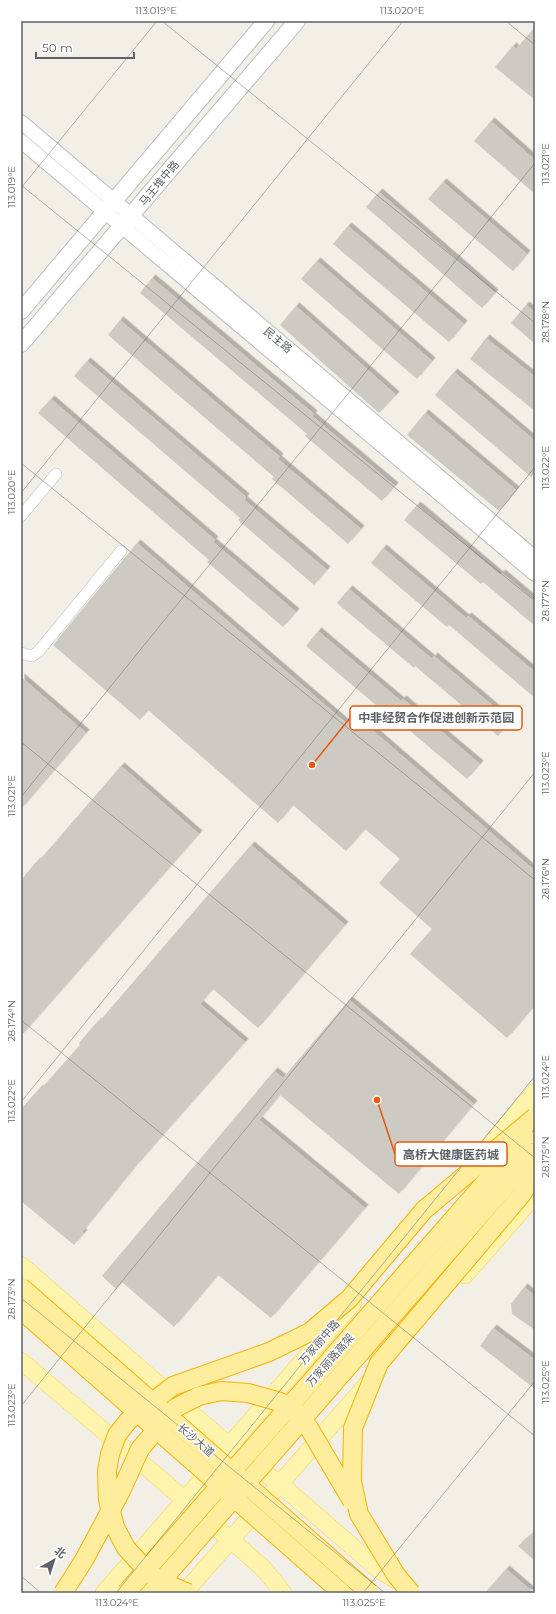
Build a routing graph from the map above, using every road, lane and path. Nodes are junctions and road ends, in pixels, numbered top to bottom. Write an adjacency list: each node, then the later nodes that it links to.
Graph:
1 (266, 21): 5 (main road, 马王堆中路)
2 (297, 21): 6 (main road, 马王堆中路)
3 (21, 122): 5 (street, 民主路)
4 (21, 141): 5 (street, 民主路)
5 (110, 207): 6 (street, 民主路); 7 (main road, 马王堆中路)
6 (126, 221): 8 (main road, 马王堆中路); 12 (street, 民主路); 13 (street, 民主路)
7 (21, 311)
8 (21, 344)
9 (56, 474): 10 (street)
10 (21, 516)
11 (121, 552): 14 (street)
12 (535, 558)
13 (535, 574)
14 (21, 654)
15 (535, 1092): 25 (main road, 万家丽中路)
16 (535, 1117): 35 (highway, bridge)
17 (535, 1126): 32 (highway, 万家丽路高架, bridge)
18 (535, 1152): 33 (highway, 万家丽路高架, bridge)
19 (535, 1172): 28 (highway, bridge)
20 (535, 1196): 26 (main road)
21 (21, 1265): 25 (main road)
22 (21, 1287): 38 (highway, 长沙大道, bridge)
23 (21, 1310): 37 (highway, 长沙大道, bridge)
24 (21, 1361): 27 (main road)
25 (229, 1446): 26 (main road); 27 (main road, 万家丽中路)
26 (280, 1484): 29 (main road); 40 (main road)
27 (185, 1500): 29 (main road); 31 (main road, 万家丽中路)
28 (359, 1514): 30 (highway, bridge); 39 (highway, bridge)
29 (230, 1540): 34 (main road); 36 (main road)
30 (63, 1593)
31 (104, 1593)
32 (126, 1593)
33 (151, 1593)
34 (184, 1593)
35 (188, 1593)
36 (283, 1593)
37 (342, 1593)
38 (370, 1593)
39 (410, 1593)
40 (419, 1593)

